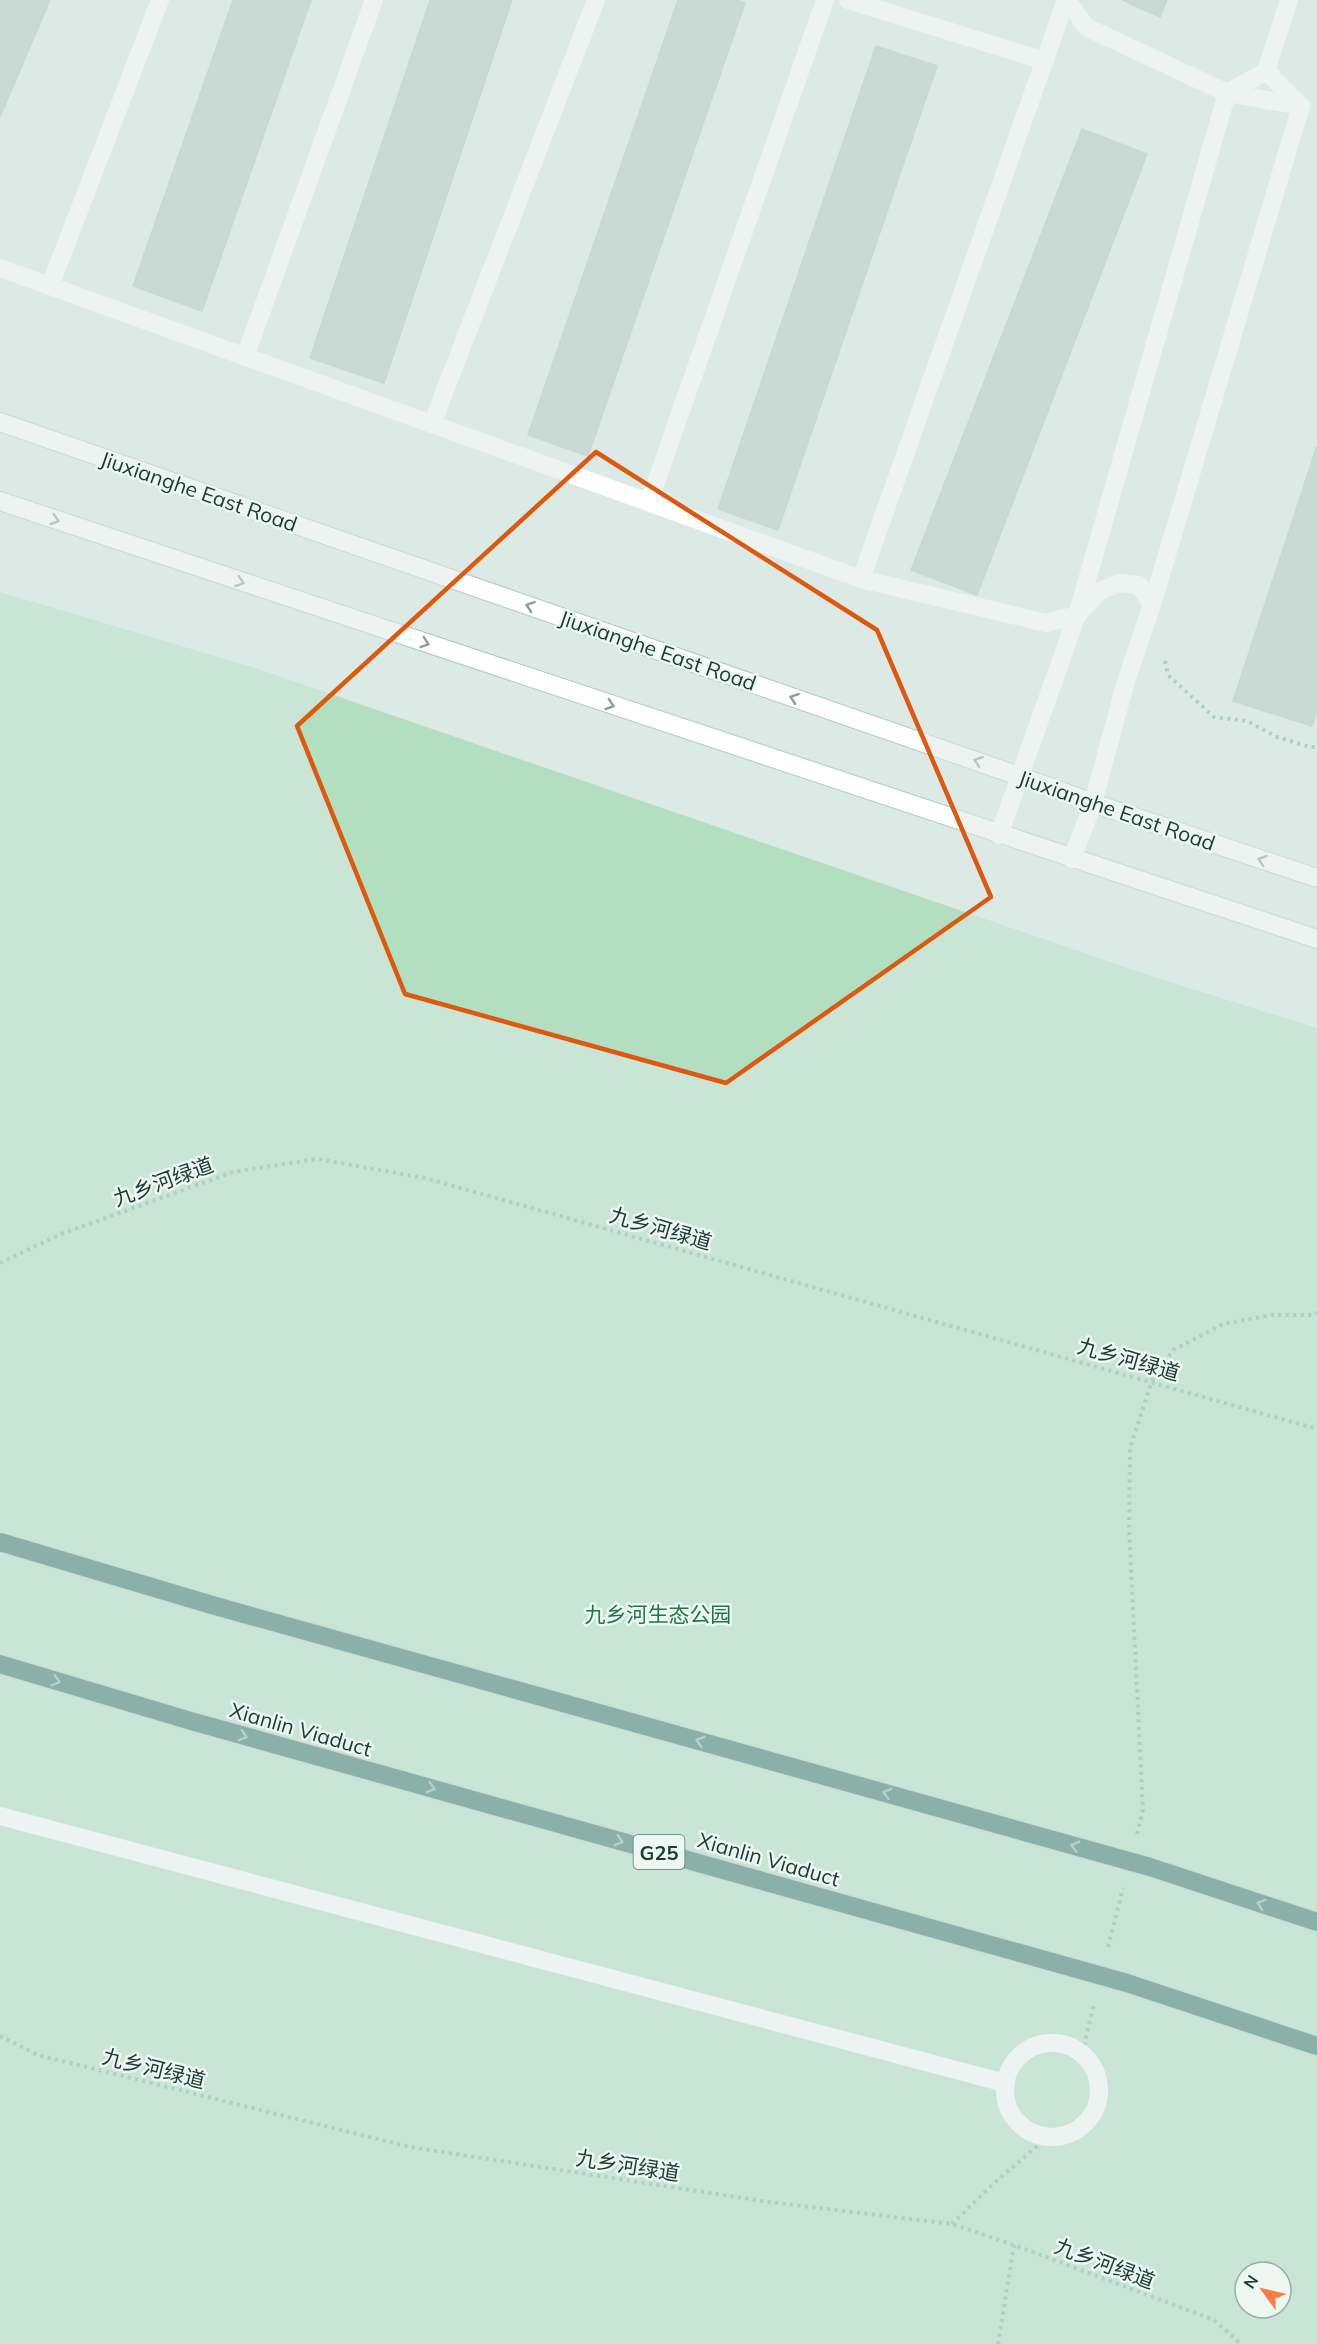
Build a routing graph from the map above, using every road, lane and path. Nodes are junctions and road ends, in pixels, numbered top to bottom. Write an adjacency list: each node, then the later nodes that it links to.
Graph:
1 (160, 0): 13 (street)
2 (374, 0): 14 (street)
3 (596, 0): 16 (street)
4 (825, 0): 18 (street)
5 (848, 0): 8 (street)
6 (1067, 0): 8 (street); 10 (street)
7 (1289, 0): 9 (street)
8 (1045, 61): 19 (street)
9 (1266, 71): 10 (street); 11 (street)
10 (1227, 93): 11 (street); 21 (street)
11 (1309, 108): 20 (street)
12 (0, 268): 13 (street)
13 (50, 286): 14 (street)
14 (245, 357): 16 (street)
15 (0, 422): 24 (street, Jiuxianghe East Road, one-way to 15)
16 (432, 424): 18 (street)
17 (0, 501): 26 (street, one-way to 26)
18 (649, 502): 19 (street)
19 (861, 579): 21 (street)
20 (1152, 605): 21 (street); 25 (street)
21 (1077, 615): 24 (street)
22 (1162, 651): 23 (path)
23 (1317, 747)
24 (1019, 776): 25 (street, Jiuxianghe East Road); 26 (street)
25 (1094, 803): 27 (street); 28 (street, Jiuxianghe East Road, one-way to 25)
26 (999, 835): 27 (street)
27 (1072, 859): 29 (street)
28 (1317, 878)
29 (1317, 939)
30 (0, 1263): 32 (path, 九乡河绿道)
31 (1317, 1313): 32 (path)
32 (1152, 1381): 33 (path, 九乡河绿道); 37 (path)
33 (1317, 1429)
34 (0, 1542): 39 (highway, one-way to 34, bridge)
35 (0, 1664): 43 (highway, Xianlin Viaduct / G25, one-way to 43, bridge)
36 (0, 1816): 45 (street)
37 (1134, 1844)
38 (1125, 1879): 40 (path)
39 (1317, 1922)
40 (1108, 1948)
41 (1096, 1995): 44 (path)
42 (0, 2036): 47 (path, 九乡河绿道)
43 (1317, 2046)
44 (1082, 2053): 45 (street); 46 (street)
45 (1005, 2083): 46 (street)
46 (1048, 2137): 47 (path)
47 (952, 2224): 48 (path, 九乡河绿道)
48 (1014, 2245): 49 (path); 50 (path, 九乡河绿道)
49 (998, 2344)
50 (1241, 2344)

